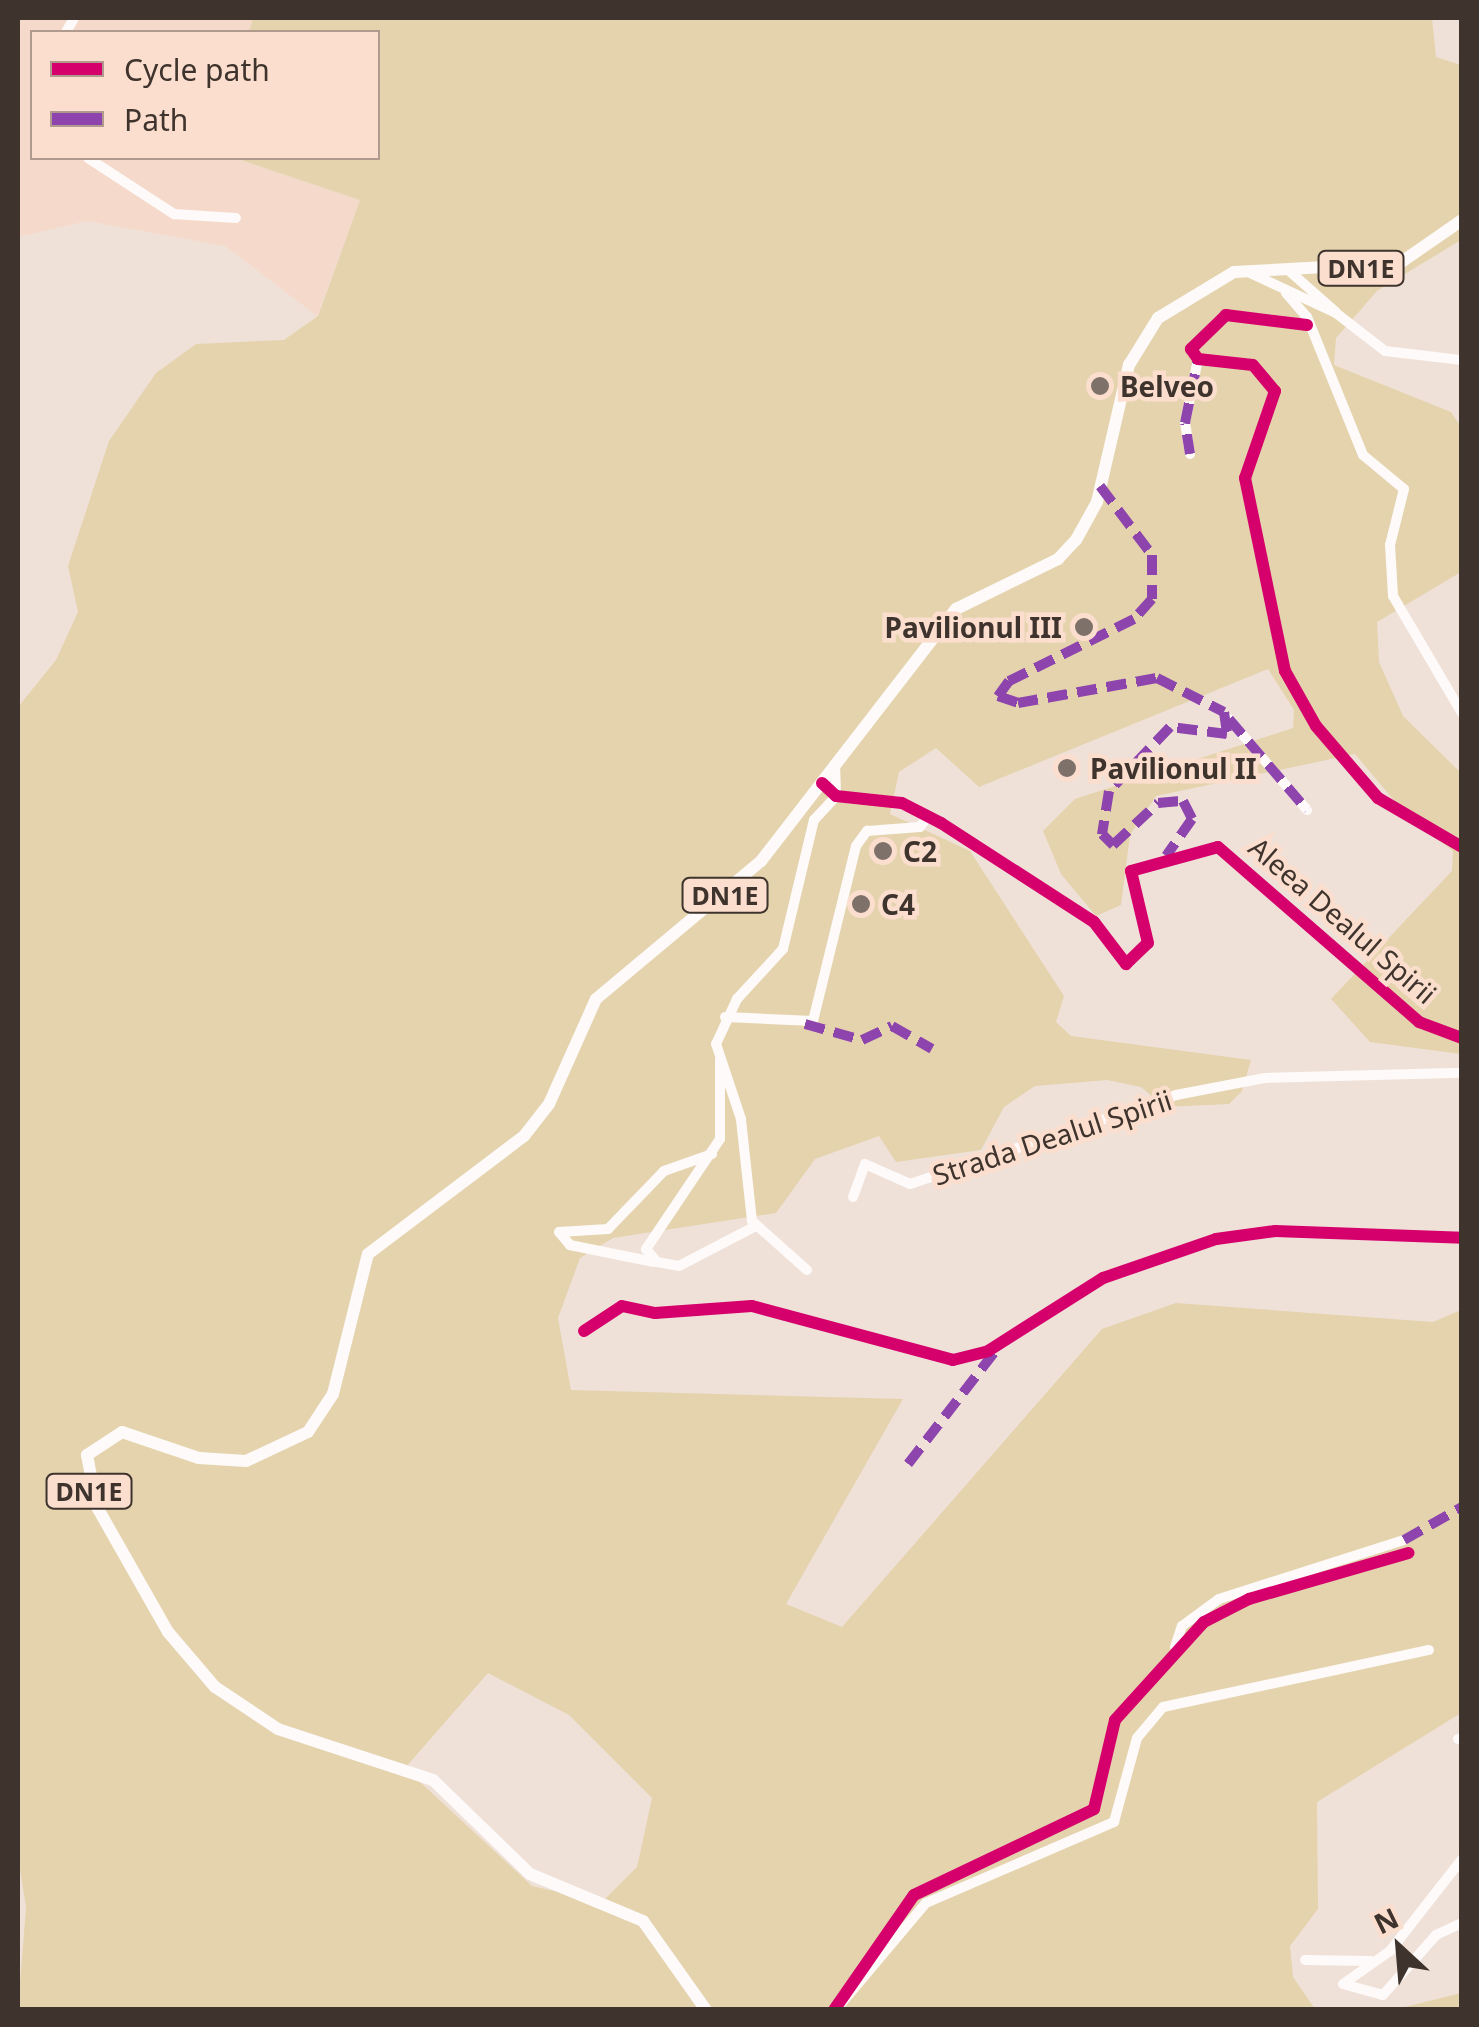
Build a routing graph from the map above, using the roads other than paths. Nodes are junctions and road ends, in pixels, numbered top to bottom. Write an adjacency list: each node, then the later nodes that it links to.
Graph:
1 (91, 160): 2 (street)
2 (236, 218)
3 (1462, 220): 4 (main road, DN1E)
4 (1287, 269): 5 (main road, DN1E); 7 (street)
5 (1245, 270): 6 (street); 14 (main road, DN1E)
6 (1286, 293): 7 (street); 8 (street)
7 (1336, 313): 9 (street)
8 (1307, 325): 10 (street); 12 (street)
9 (1459, 354)
10 (1198, 359): 11 (street); 19 (street)
11 (1190, 454)
12 (1462, 712)
13 (1230, 719): 17 (street)
14 (835, 764): 15 (main road, DN1E); 16 (street)
15 (822, 782): 16 (street); 40 (main road, DN1E)
16 (836, 796): 18 (street, Aleea Dealul Spirii); 20 (street)
17 (1307, 810)
18 (928, 816): 20 (street); 21 (street, Aleea Dealul Spirii)
19 (1462, 847)
20 (725, 1017): 22 (street)
21 (1462, 1038)
22 (720, 1059): 24 (street); 26 (street)
23 (1462, 1073): 25 (street, Strada Dealul Spirii)
24 (712, 1154): 28 (street); 28 (street)
25 (852, 1197)
26 (754, 1227): 28 (street); 29 (street)
27 (1462, 1238): 30 (street)
28 (656, 1262)
29 (806, 1270)
30 (584, 1331)
31 (1404, 1540): 33 (street)
32 (1408, 1553): 33 (street)
33 (1175, 1648): 39 (street)
34 (1429, 1650): 39 (street)
35 (1462, 1859): 38 (street)
36 (1462, 1923): 38 (street)
37 (1304, 1960): 38 (street)
38 (1371, 1962)
39 (834, 2008)
40 (706, 2010)

